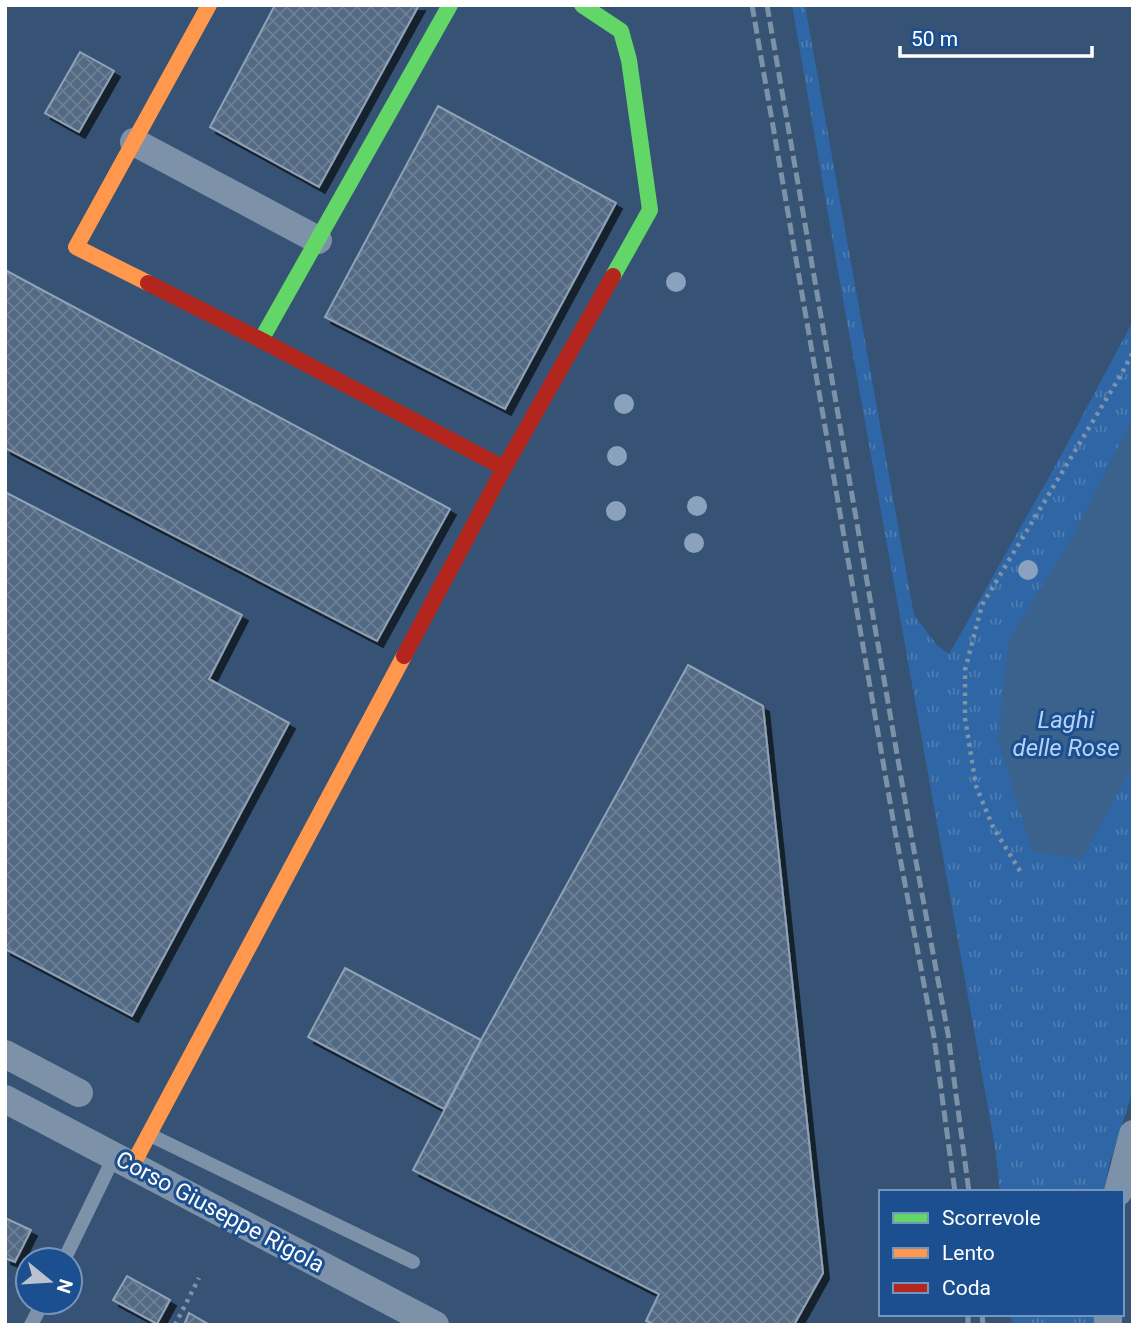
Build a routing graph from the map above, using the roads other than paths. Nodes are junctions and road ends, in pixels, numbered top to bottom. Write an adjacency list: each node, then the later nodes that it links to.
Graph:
1 (209, 5): 4 (street)
2 (450, 5): 5 (street)
3 (582, 5): 7 (street)
4 (134, 142): 5 (street); 6 (street)
5 (318, 240): 6 (street)
6 (261, 340): 7 (street)
7 (504, 467): 12 (street)
8 (5, 1054): 9 (street)
9 (79, 1093)
10 (5, 1099): 13 (street, Corso Giuseppe Rigola)
11 (1133, 1134): 14 (street)
12 (149, 1135): 13 (street); 16 (lane)
13 (123, 1161): 15 (lane); 17 (street, Corso Giuseppe Rigola)
14 (1119, 1190)
15 (72, 1246)
16 (413, 1262)
17 (435, 1325)

